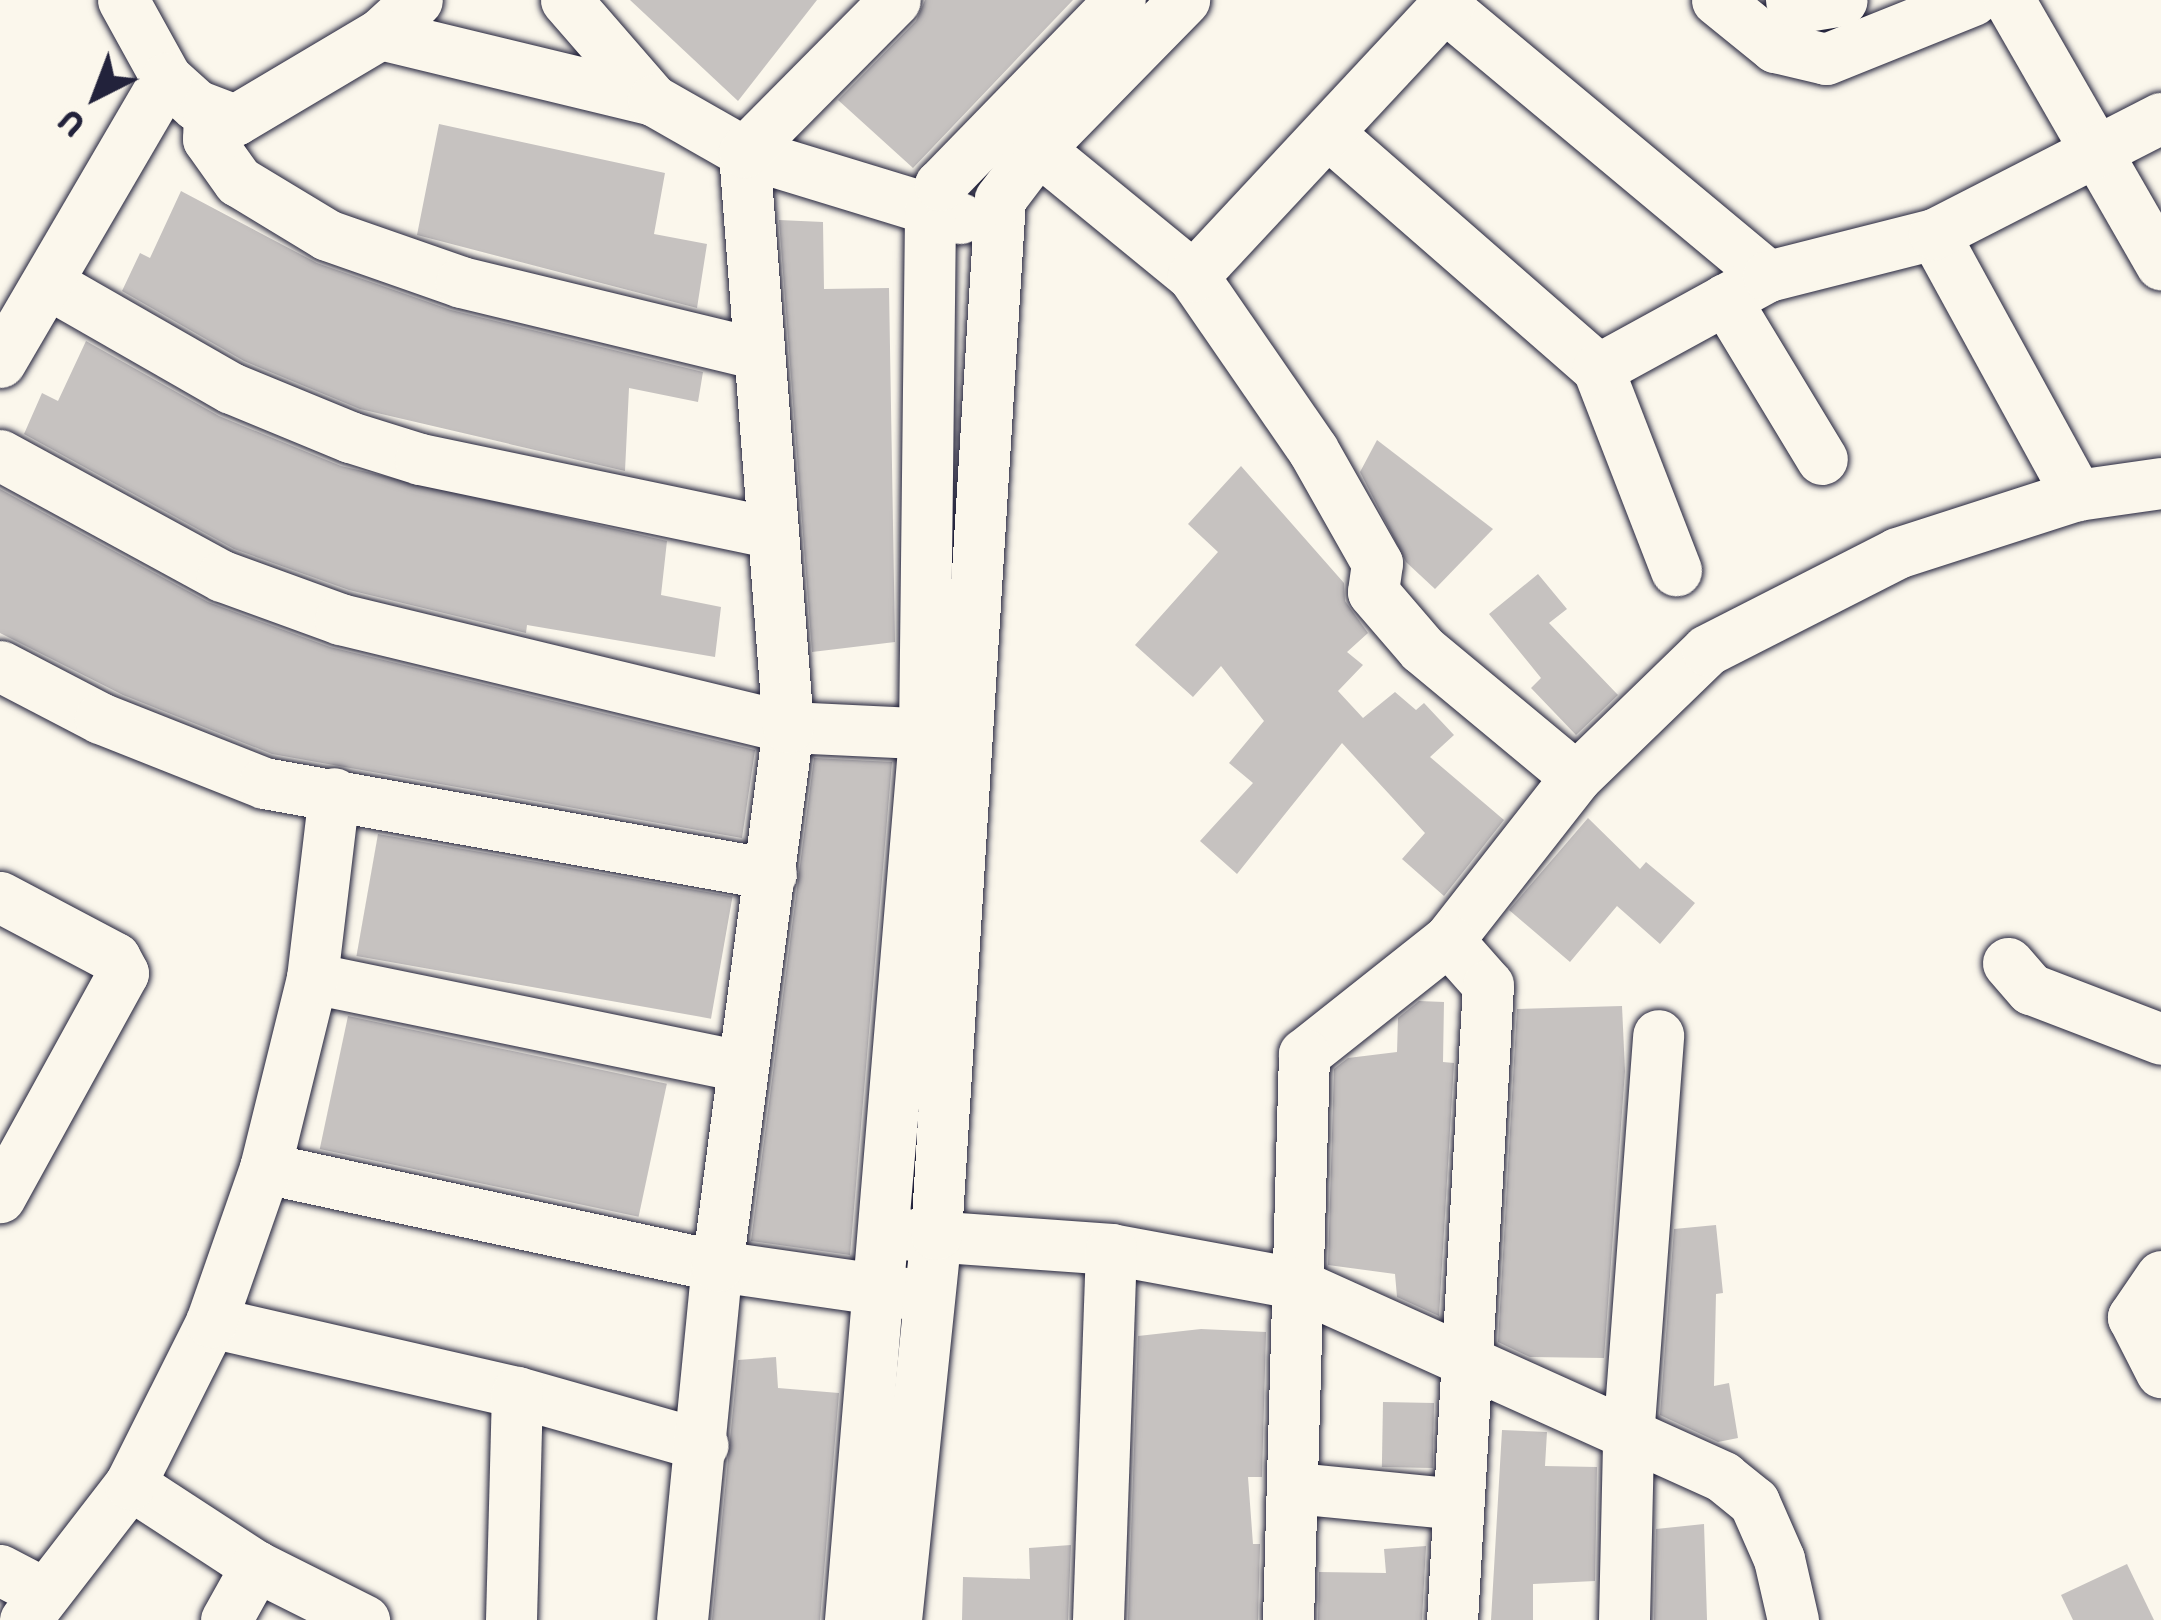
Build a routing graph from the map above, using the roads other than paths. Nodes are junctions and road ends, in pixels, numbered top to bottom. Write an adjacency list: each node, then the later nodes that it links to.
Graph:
1 (123, 0): 13 (street)
2 (566, 0): 14 (street)
3 (1120, 0): 21 (street)
4 (1184, 0): 18 (street)
5 (1717, 0): 8 (street)
6 (1791, 0): 7 (street)
7 (1842, 0)
8 (1973, 0)
9 (2009, 0): 20 (street)
10 (1447, 3): 17 (street); 27 (street)
11 (870, 9): 19 (street)
12 (399, 17): 14 (street); 15 (street)
13 (166, 78): 15 (street); 26 (street)
14 (653, 100): 19 (street)
15 (209, 112): 28 (street)
16 (2161, 118): 20 (street)
17 (1329, 134): 25 (street); 30 (street)
18 (1038, 149): 22 (street); 25 (street)
19 (744, 152): 21 (street); 28 (street)
20 (2097, 155): 23 (street); 24 (street)
21 (930, 212): 22 (street); 39 (street)
22 (996, 226): 39 (street)
23 (1934, 234): 27 (street); 34 (street)
24 (2161, 264)
25 (1193, 276): 40 (street)
26 (51, 285): 29 (street); 35 (street)
27 (1747, 288): 30 (street); 32 (street)
28 (758, 354): 35 (street)
29 (0, 362)
30 (1598, 369): 36 (street)
31 (0, 455): 38 (street)
32 (1822, 459)
33 (2161, 483): 34 (street)
34 (2077, 494): 40 (street)
35 (770, 532): 38 (street)
36 (1676, 570)
37 (0, 667): 41 (street)
38 (788, 727): 39 (street); 42 (street)
39 (948, 735): 52 (street)
40 (1576, 777): 44 (street)
41 (334, 793): 42 (street); 46 (street)
42 (771, 874): 49 (street)
43 (0, 896): 51 (street)
44 (1448, 940): 56 (street); 59 (street)
45 (2008, 963): 48 (street)
46 (312, 977): 49 (street); 50 (street)
47 (1658, 1035): 62 (street)
48 (2161, 1039)
49 (740, 1066): 54 (street)
50 (265, 1168): 54 (street); 58 (street)
51 (6, 1174)
52 (911, 1234): 53 (street); 57 (street)
53 (1112, 1250): 56 (street); 75 (street)
54 (717, 1266): 57 (street); 63 (street)
55 (2161, 1276): 60 (street)
56 (1294, 1282): 59 (street); 65 (street)
57 (906, 1293): 73 (street); 74 (street)
58 (211, 1322): 61 (street); 64 (street)
59 (1465, 1357): 62 (street); 66 (street)
60 (2161, 1372)
61 (517, 1392): 63 (street); 71 (street)
62 (1628, 1437): 78 (street); 79 (street)
63 (703, 1444): 72 (street)
64 (130, 1484): 67 (street); 68 (street)
65 (1295, 1488): 66 (street); 76 (street)
66 (1457, 1504): 77 (street)
67 (256, 1566): 69 (street); 70 (street)
68 (22, 1594)
69 (226, 1620)
70 (364, 1620)
71 (511, 1620)
72 (682, 1620)
73 (850, 1620)
74 (896, 1620)
75 (1098, 1620)
76 (1288, 1620)
77 (1452, 1620)
78 (1624, 1620)
79 (1793, 1620)

